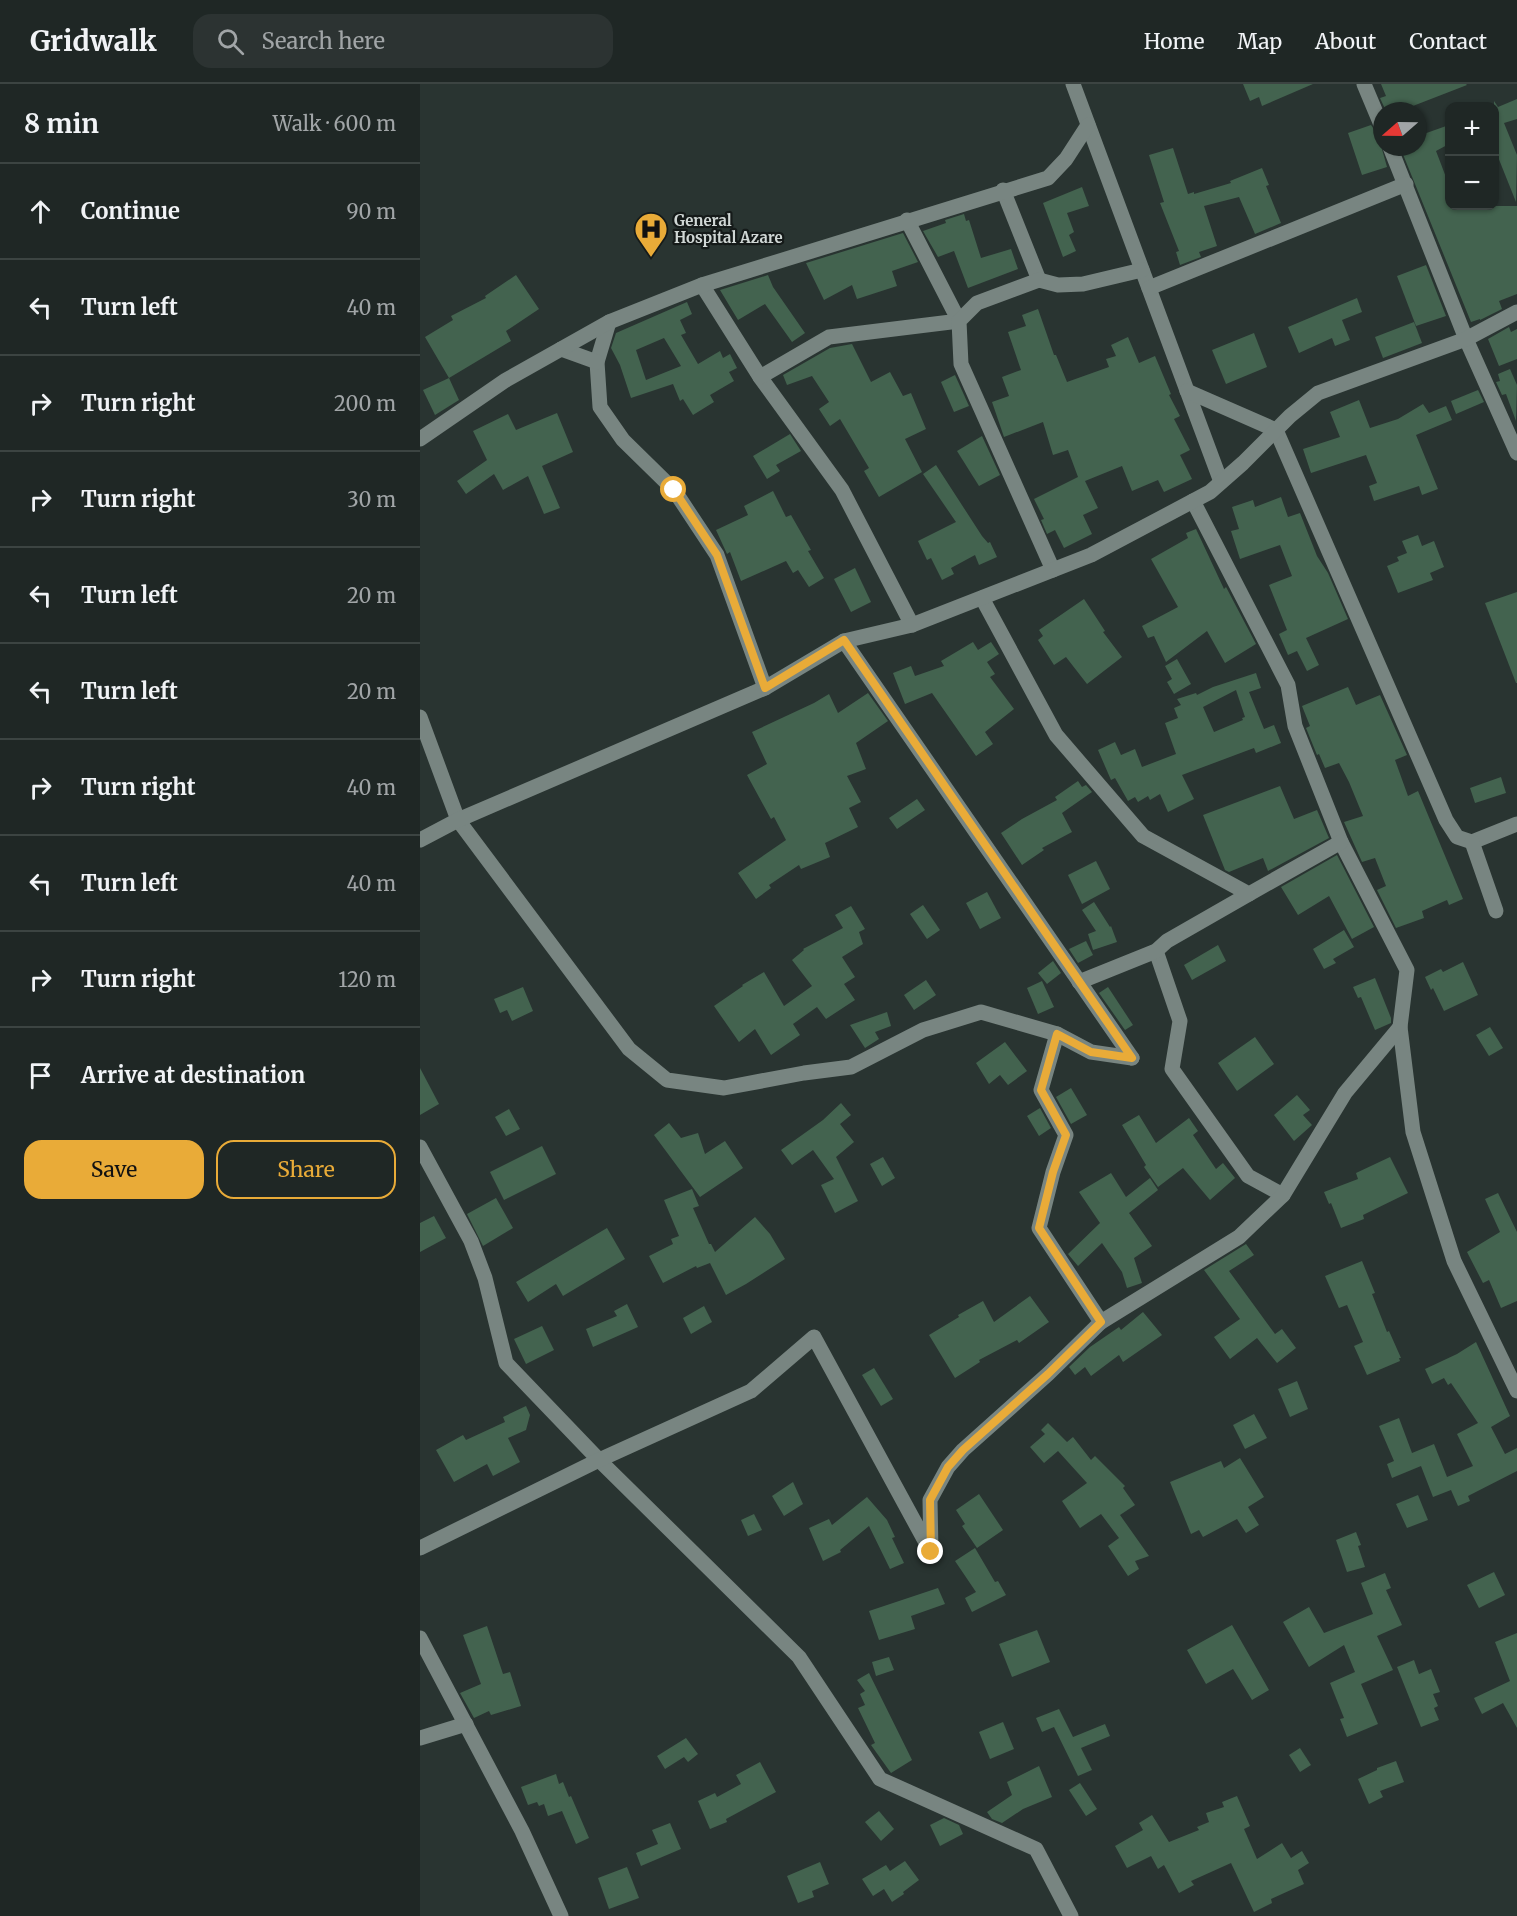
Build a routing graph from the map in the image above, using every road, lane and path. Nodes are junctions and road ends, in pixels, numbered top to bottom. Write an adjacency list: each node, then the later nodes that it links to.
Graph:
1 (1073, 84): 4 (street)
2 (1364, 84): 3 (street)
3 (1373, 106)
4 (1088, 125): 7 (street); 9 (street)
5 (1394, 156): 6 (street)
6 (1406, 184): 12 (street); 16 (street)
7 (1003, 190): 8 (street); 10 (street)
8 (907, 220): 11 (street); 14 (street)
9 (1142, 270): 10 (street); 12 (street)
10 (1039, 280): 14 (street)
11 (702, 285): 15 (street); 19 (street)
12 (1149, 288): 20 (street)
13 (1517, 312): 16 (street)
14 (959, 321): 19 (street); 26 (street)
15 (609, 322): 17 (street); 18 (street)
16 (1466, 339): 21 (street); 23 (street)
17 (561, 349): 18 (street); 22 (street)
18 (597, 362): 30 (street)
19 (760, 376): 28 (street)
20 (1187, 391): 21 (street); 24 (street)
21 (1276, 430): 24 (street); 36 (street)
22 (420, 439)
23 (1517, 453)
24 (1221, 482): 25 (street)
25 (1193, 501): 26 (street); 35 (street)
26 (1053, 570): 27 (street)
27 (982, 598): 28 (street); 37 (street)
28 (912, 625): 29 (street)
29 (844, 640): 30 (street); 40 (street)
30 (765, 688): 32 (street)
31 (420, 717): 32 (street)
32 (458, 820): 34 (street); 42 (street)
33 (1517, 824): 36 (street)
34 (420, 840)
35 (1341, 842): 37 (street); 41 (street)
36 (1472, 842): 38 (street)
37 (1250, 894): 39 (street)
38 (1496, 911)
39 (1156, 951): 40 (street); 44 (street)
40 (1079, 982): 42 (street)
41 (1400, 1027): 44 (street); 46 (street)
42 (1057, 1034): 45 (street)
43 (420, 1147): 47 (street)
44 (1283, 1195): 45 (street)
45 (1101, 1322): 47 (street)
46 (1517, 1391)
47 (599, 1460): 48 (street); 53 (street)
48 (420, 1548)
49 (420, 1638): 50 (street)
50 (466, 1724): 51 (street); 52 (street)
51 (420, 1738)
52 (561, 1916)
53 (1071, 1916)

